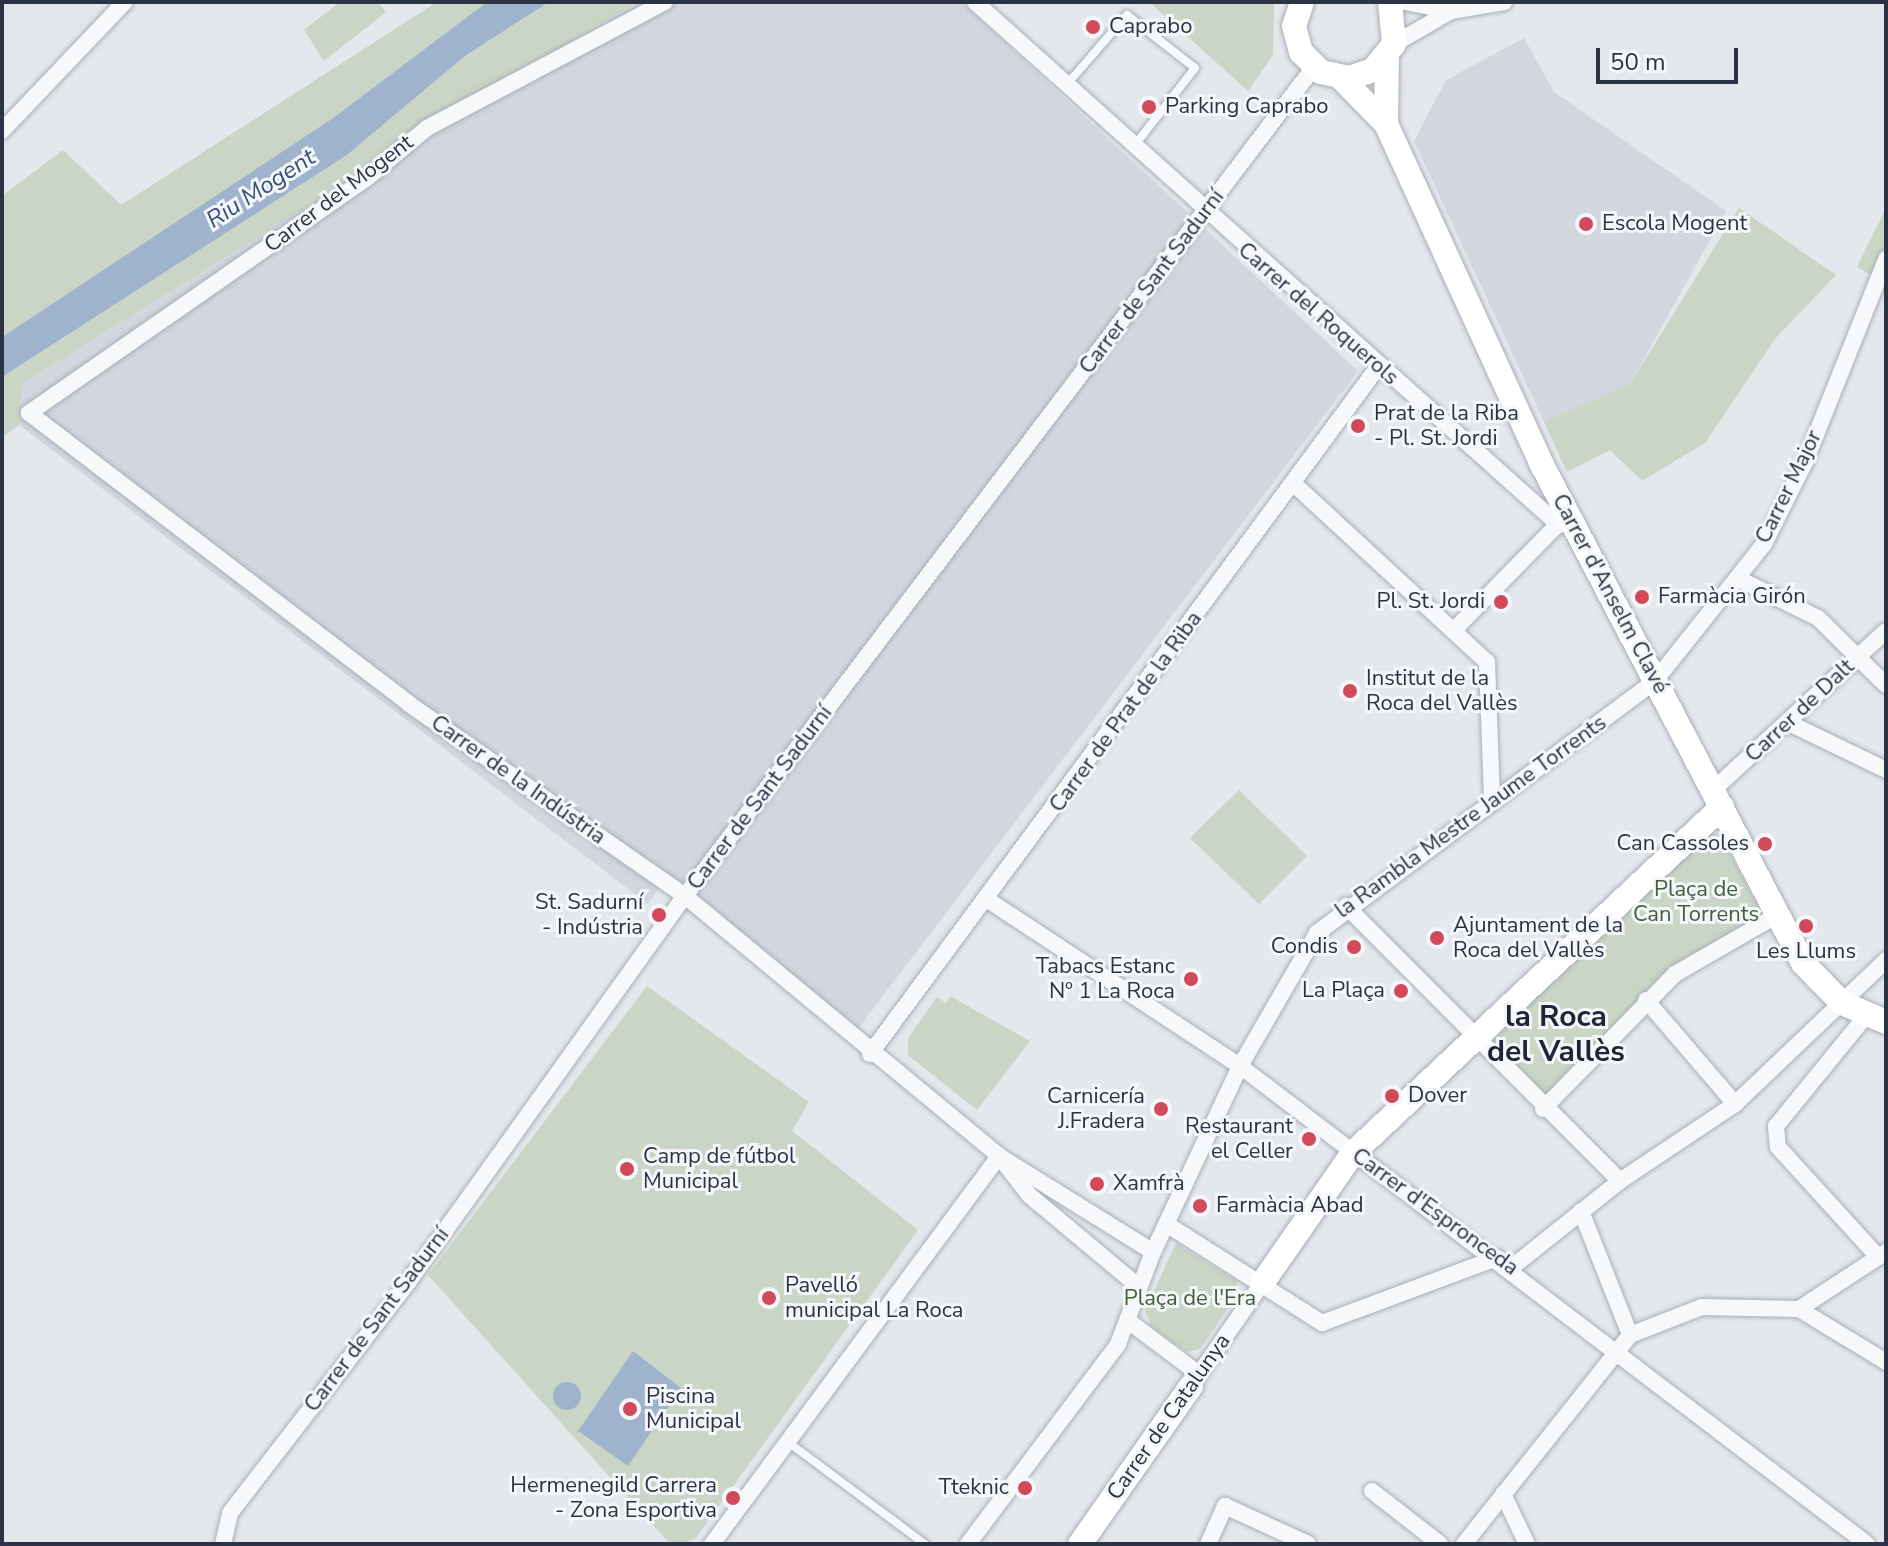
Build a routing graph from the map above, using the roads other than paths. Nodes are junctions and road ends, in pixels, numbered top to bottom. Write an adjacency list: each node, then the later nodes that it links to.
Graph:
1 (125, 2): 14 (street)
2 (665, 2): 19 (street, Carrer del Mogent)
3 (975, 2): 12 (street, Carrer del Roquerols)
4 (1302, 2): 10 (street)
5 (1390, 2): 9 (street)
6 (1405, 2): 8 (street)
7 (1504, 2): 8 (street)
8 (1451, 11): 9 (street)
9 (1390, 50): 11 (street); 13 (street)
10 (1314, 67): 11 (street); 16 (street, Carrer de Sant Sadurní)
11 (1340, 77): 13 (street)
12 (1069, 82): 15 (street, Carrer del Roquerols); 15 (lane)
13 (1386, 124): 21 (street, Carrer d'Anselm Clavé)
14 (2, 131)
15 (1133, 147): 16 (street, Carrer del Roquerols)
16 (1204, 214): 18 (street, Carrer del Roquerols); 32 (street, Carrer de Sant Sadurní)
17 (1885, 267): 22 (street, Carrer Major)
18 (1378, 367): 20 (street, Carrer de Prat de la Riba); 21 (street, Carrer del Roquerols)
19 (29, 413): 32 (street, Carrer de la Indústria)
20 (1294, 484): 23 (street); 33 (street, Carrer de Prat de la Riba)
21 (1563, 520): 23 (street); 26 (street, Carrer d'Anselm Clavé)
22 (1741, 580): 25 (street); 26 (street, Carrer Major)
23 (1457, 627): 31 (street)
24 (1886, 631): 25 (street, Carrer de Dalt)
25 (1859, 657): 27 (street); 28 (street, Carrer de Dalt)
26 (1655, 681): 30 (street, Carrer d'Anselm Clavé); 31 (street, la Rambla Mestre Jaume Torrents)
27 (1886, 685)
28 (1791, 724): 29 (street); 30 (street, Carrer de Dalt)
29 (1886, 770)
30 (1718, 798): 35 (street, Carrer d'Anselm Clavé); 40 (street, Carrer de Catalunya)
31 (1492, 800): 34 (street, la Rambla Mestre Jaume Torrents)
32 (685, 896): 41 (street, Carrer de la Indústria); 64 (street, Carrer de Sant Sadurní)
33 (988, 900): 41 (street, Carrer de Prat de la Riba); 42 (street, Carrer d'Espronceda)
34 (1346, 906): 40 (street); 42 (street, la Rambla Mestre Jaume Torrents)
35 (1776, 916): 37 (street); 38 (street, Carrer d'Anselm Clavé)
36 (1886, 960): 38 (street)
37 (1646, 1000): 43 (street); 44 (street)
38 (1842, 1003): 39 (street, Carrer d'Anselm Clavé); 43 (street)
39 (1876, 1020): 51 (street)
40 (1474, 1037): 44 (street); 45 (street, Carrer de Catalunya)
41 (870, 1054): 46 (street, Carrer de la Indústria)
42 (1240, 1066): 45 (street, Carrer d'Espronceda); 49 (street, la Rambla Mestre Jaume Torrents)
43 (1735, 1104): 47 (street)
44 (1543, 1109): 47 (street)
45 (1353, 1153): 52 (street, Carrer d'Espronceda); 53 (street, Carrer de Catalunya)
46 (999, 1156): 50 (street, Carrer de la Indústria); 54 (street, Carrer de la Indústria); 61 (street)
47 (1620, 1181): 48 (street)
48 (1581, 1211): 52 (street); 57 (street)
49 (1168, 1225): 50 (street, la Rambla Mestre Jaume Torrents); 53 (street)
50 (1153, 1252): 54 (street, la Rambla Mestre Jaume Torrents)
51 (1882, 1255): 55 (street)
52 (1504, 1263): 53 (street); 58 (street, Carrer d'Espronceda)
53 (1263, 1282): 60 (street, Carrer de Catalunya)
54 (1139, 1287): 56 (street, la Rambla Mestre Jaume Torrents)
55 (1799, 1309): 57 (street); 59 (street)
56 (1127, 1320): 60 (street); 67 (street, la Rambla Mestre Jaume Torrents)
57 (1630, 1335): 58 (street)
58 (1617, 1350): 63 (street); 74 (street, Carrer d'Espronceda)
59 (1886, 1362)
60 (1195, 1380): 68 (street, Carrer de Catalunya)
61 (788, 1442): 65 (street); 66 (lane)
62 (1372, 1491): 71 (street)
63 (1503, 1494): 72 (street); 73 (street)
64 (221, 1541)
65 (712, 1544)
66 (925, 1544)
67 (968, 1544)
68 (1080, 1544)
69 (1208, 1544): 70 (street)
70 (1308, 1544)
71 (1440, 1544)
72 (1464, 1544)
73 (1527, 1544)
74 (1867, 1544)

